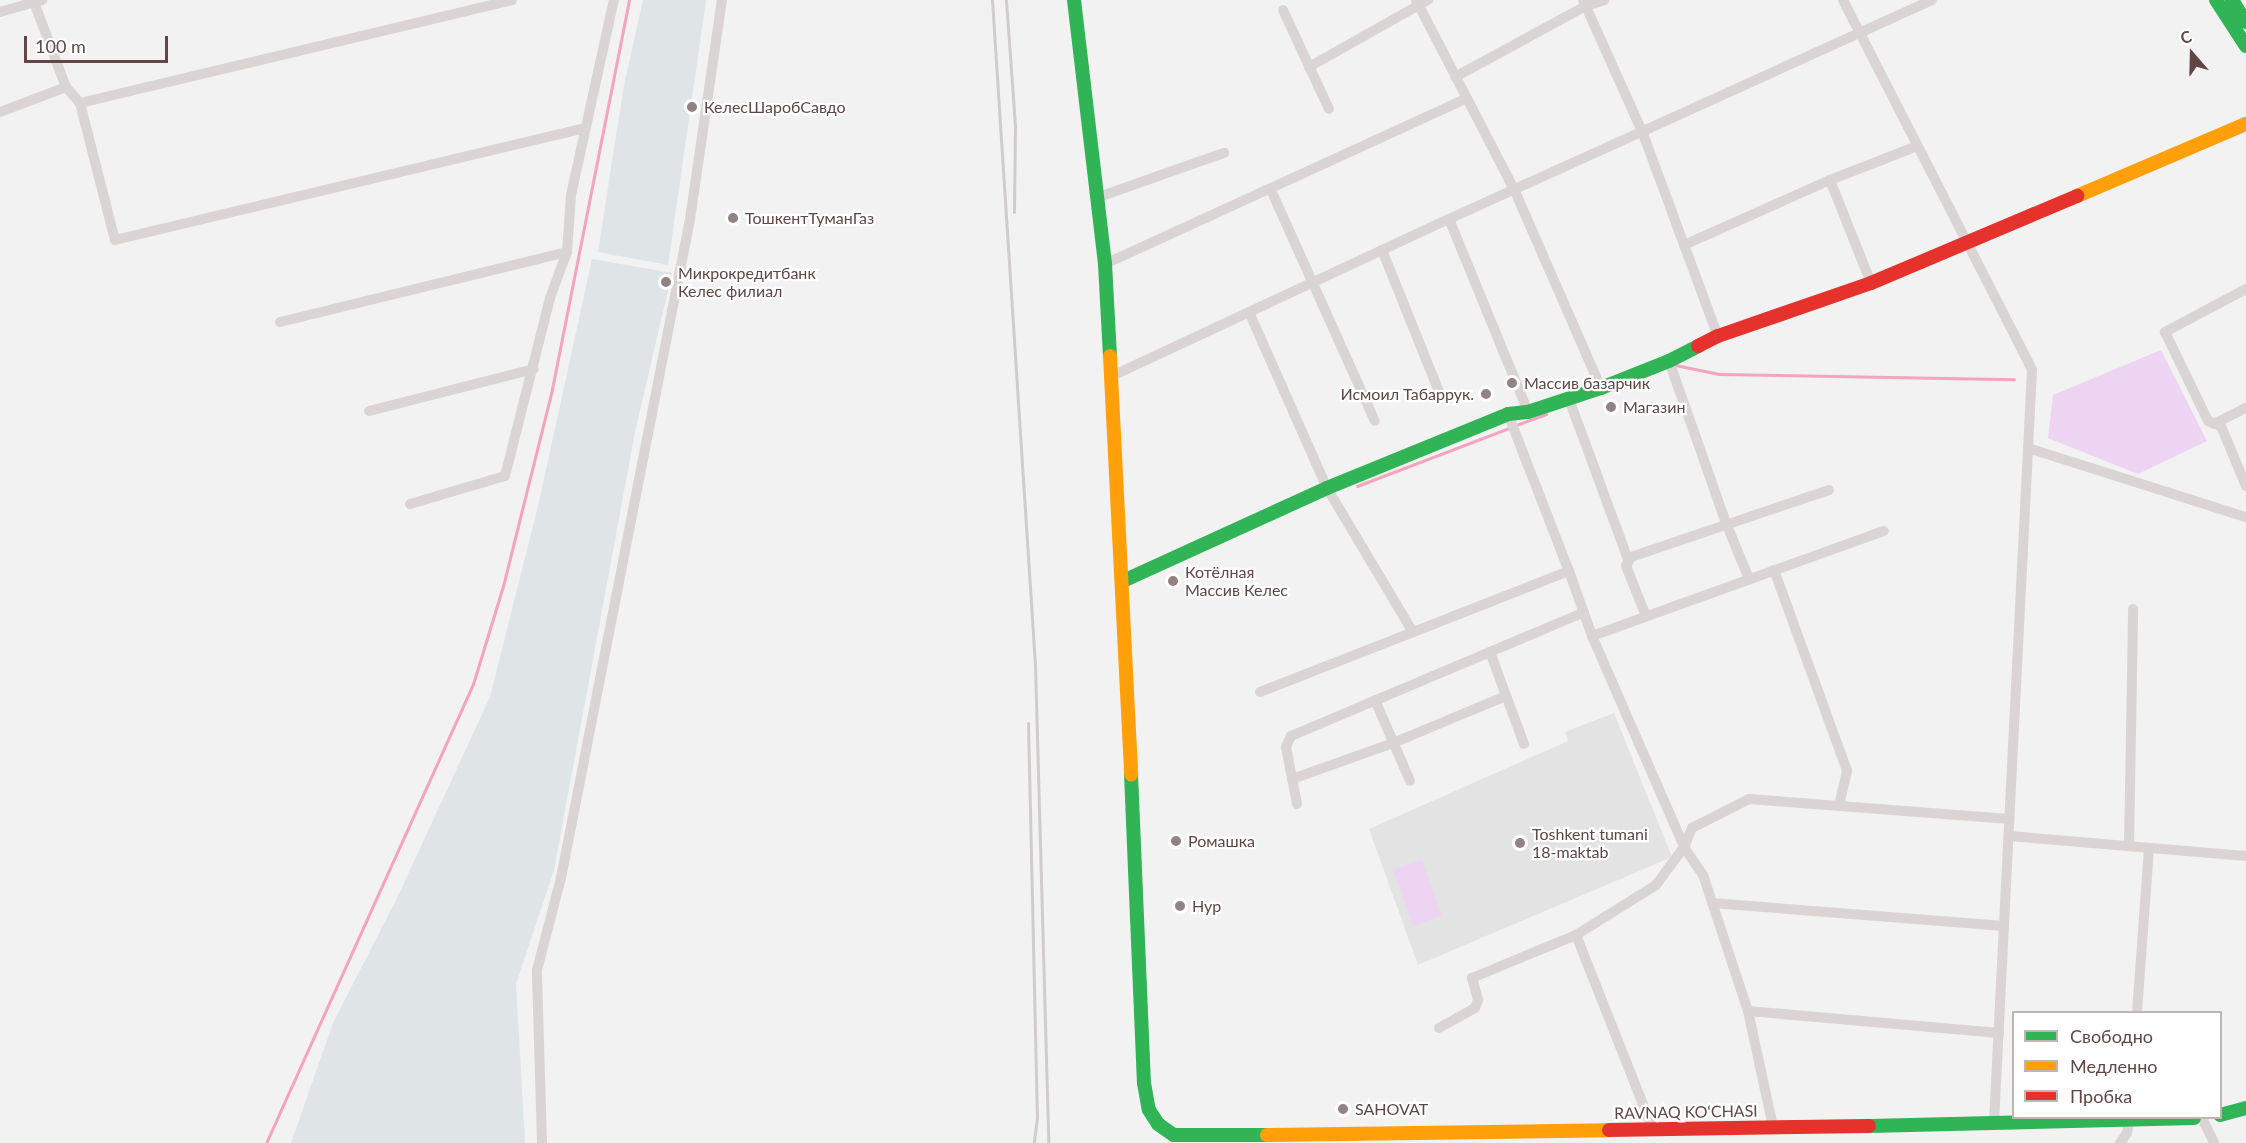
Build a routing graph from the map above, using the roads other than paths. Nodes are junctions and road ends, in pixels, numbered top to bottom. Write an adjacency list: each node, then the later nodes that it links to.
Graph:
1 (512, 0): 22 (street)
2 (614, 0): 26 (street)
3 (722, 0): 109 (street)
4 (1074, 0): 33 (street)
5 (1604, 0): 12 (street)
6 (1843, 0): 16 (street)
7 (1932, 0): 16 (street)
8 (2216, 0): 17 (street)
9 (2232, 0): 15 (street)
10 (38, 1): 14 (street); 20 (street)
11 (1421, 2): 18 (street); 19 (street)
12 (1584, 3): 19 (street); 27 (street)
13 (1283, 10): 18 (street)
14 (0, 12)
15 (2246, 21)
16 (1860, 33): 27 (street); 28 (street)
17 (2246, 46)
18 (1309, 67): 23 (street)
19 (1455, 77): 21 (street)
20 (66, 87): 22 (street); 24 (street)
21 (1467, 98): 31 (street); 32 (street)
22 (80, 103): 26 (street)
23 (1329, 109)
24 (0, 112)
25 (2246, 124): 35 (street)
26 (586, 128): 38 (street)
27 (1642, 131): 31 (street); 36 (street)
28 (1917, 146): 30 (street); 35 (street)
29 (1224, 153): 33 (street)
30 (1830, 180): 36 (street); 41 (street)
31 (1515, 189): 34 (street); 49 (street)
32 (1271, 190): 39 (street); 40 (street)
33 (1096, 198): 39 (street)
34 (1449, 219): 37 (street); 54 (street)
35 (1967, 243): 41 (street); 58 (street)
36 (1684, 245): 45 (street)
37 (1382, 250): 40 (street); 50 (street)
38 (567, 252): 44 (street); 47 (street)
39 (1105, 264): 48 (street)
40 (1315, 282): 43 (street); 56 (street)
41 (1871, 283): 45 (street)
42 (2246, 289): 57 (street)
43 (1250, 312): 48 (street); 60 (street)
44 (280, 322)
45 (1718, 336): 46 (street)
46 (1669, 361): 49 (street); 64 (street)
47 (534, 369): 53 (street); 62 (street)
48 (1113, 376): 70 (street)
49 (1601, 388): 51 (street)
50 (1439, 392)
51 (1569, 399): 54 (street); 66 (street)
52 (2246, 408): 57 (street)
53 (369, 411)
54 (1528, 412): 55 (street)
55 (1508, 414): 60 (street); 68 (street)
56 (1375, 421)
57 (2214, 424): 59 (street)
58 (2028, 448): 63 (street); 86 (street)
59 (2246, 486)
60 (1327, 488): 70 (street); 74 (street)
61 (1829, 490): 64 (street)
62 (410, 504)
63 (2246, 518)
64 (1726, 523): 66 (street); 69 (street)
65 (1884, 531): 67 (street)
66 (1628, 560): 73 (street)
67 (1774, 570): 69 (street); 85 (street)
68 (1569, 571): 72 (street); 74 (street)
69 (1749, 579): 73 (street)
70 (1123, 580): 108 (street, RAVNAQ KO‘CHASI)
71 (2133, 609): 88 (street)
72 (1584, 612): 75 (street); 76 (street)
73 (1646, 616): 75 (street)
74 (1413, 632): 77 (street)
75 (1592, 636): 89 (street)
76 (1490, 652): 78 (street); 79 (street)
77 (1260, 692)
78 (1506, 696): 80 (street); 81 (street)
79 (1375, 700): 80 (street); 82 (street)
80 (1393, 742): 82 (street); 83 (street)
81 (1524, 744)
82 (1292, 779): 84 (street)
83 (1410, 780)
84 (1297, 804)
85 (1839, 806): 86 (street); 89 (street)
86 (2010, 819): 87 (street)
87 (2009, 836): 88 (street); 93 (street)
88 (2129, 846): 90 (street)
89 (1684, 847): 92 (street); 94 (street)
90 (2149, 848): 91 (street); 96 (street)
91 (2246, 856)
92 (1712, 903): 93 (street); 95 (street)
93 (2004, 926): 98 (street)
94 (1576, 935): 97 (street); 106 (street)
95 (1748, 1011): 98 (street); 105 (street)
96 (2137, 1011)
97 (1439, 1028)
98 (1999, 1033): 104 (street)
99 (2246, 1108): 100 (street)
100 (2222, 1114)
101 (2107, 1119): 104 (street, RAVNAQ KO‘CHASI)
102 (2130, 1119): 110 (street)
103 (2202, 1119): 111 (street)
104 (1994, 1124): 105 (street, RAVNAQ KO‘CHASI)
105 (1773, 1127): 106 (street, RAVNAQ KO‘CHASI)
106 (1653, 1129): 107 (street, RAVNAQ KO‘CHASI)
107 (1331, 1138): 108 (street, RAVNAQ KO‘CHASI)
108 (1197, 1140)
109 (542, 1143)
110 (2120, 1143)
111 (2214, 1143)

